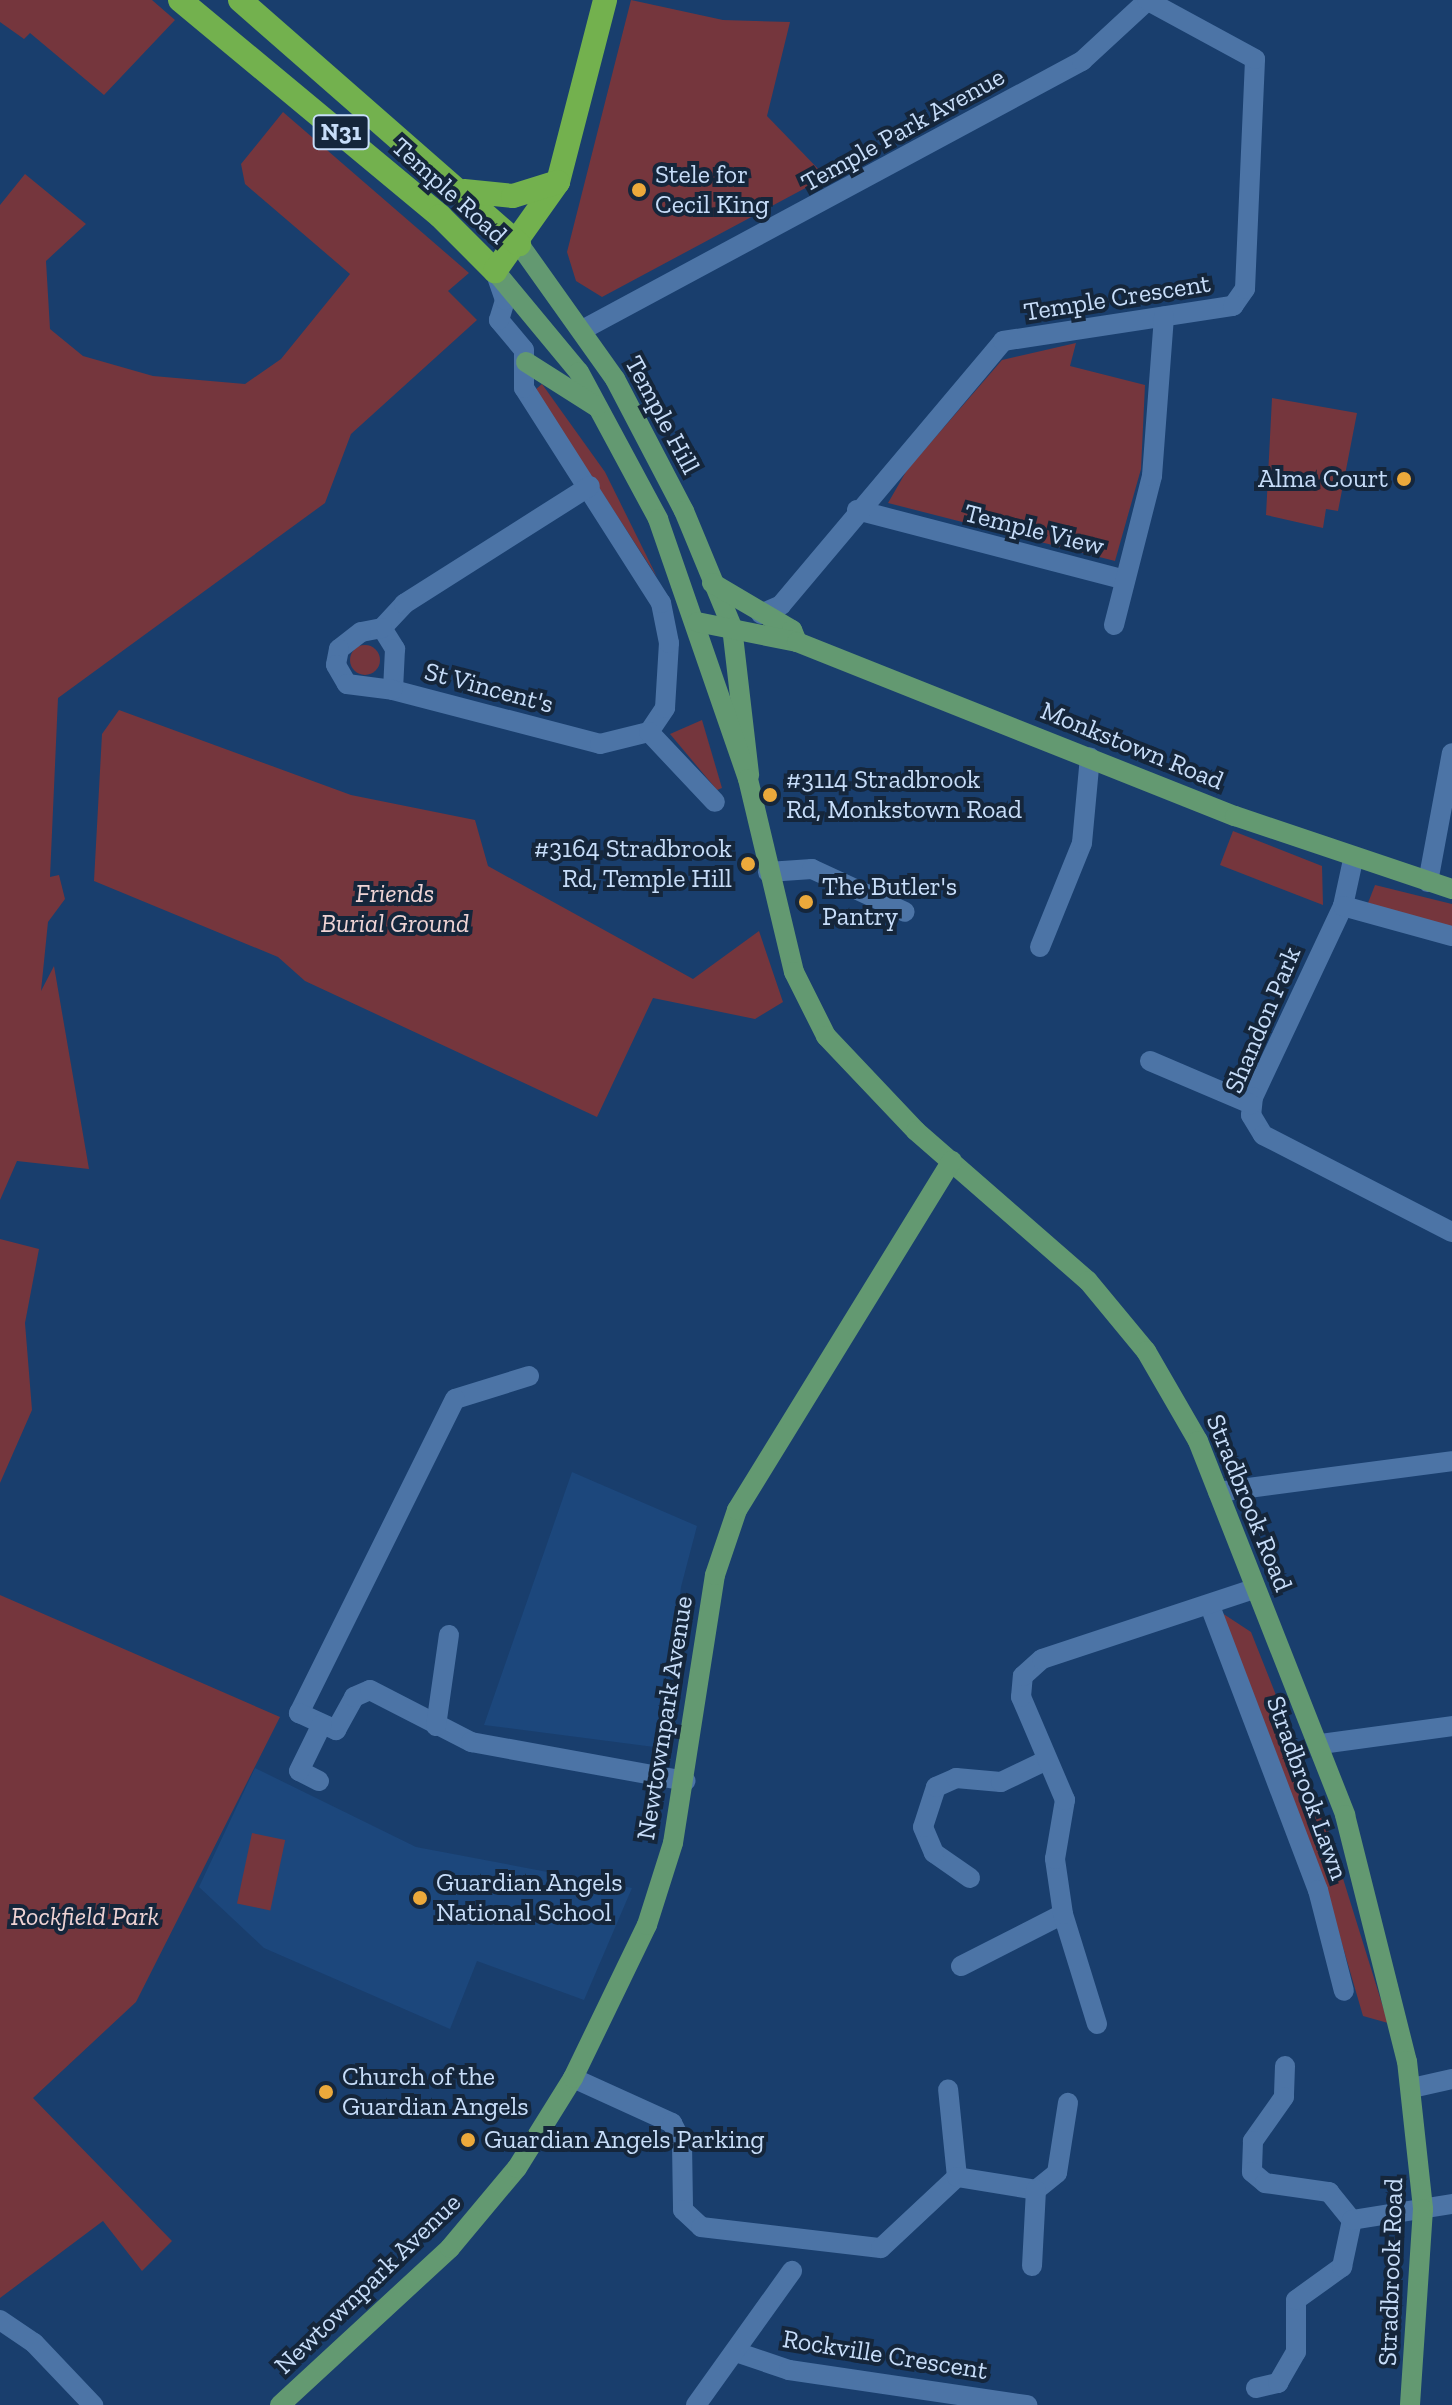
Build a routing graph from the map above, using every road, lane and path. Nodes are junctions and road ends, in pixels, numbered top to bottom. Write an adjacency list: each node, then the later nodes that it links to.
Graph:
1 (180, 0): 8 (highway, Temple Road / N31)
2 (240, 0): 6 (highway, Temple Road / N31)
3 (605, 0): 5 (highway)
4 (1148, 0): 9 (street, Temple Crescent); 10 (street, Temple Park Avenue)
5 (558, 182): 6 (highway); 7 (highway)
6 (464, 191): 7 (highway, Temple Road / N31)
7 (519, 244): 8 (highway); 10 (main road, Temple Hill)
8 (495, 271): 11 (street); 12 (main road, Temple Hill)
9 (1164, 316): 14 (street, Temple Crescent); 15 (street, Temple View)
10 (584, 329): 16 (main road, Temple Hill)
11 (526, 362): 12 (main road); 13 (street)
12 (597, 407): 18 (main road, Temple Hill)
13 (590, 486): 21 (street); 24 (street)
14 (857, 510): 15 (street, Temple View); 17 (street, Temple Crescent)
15 (1125, 580): 19 (street)
16 (712, 583): 17 (main road, Monkstown Road); 20 (main road, Temple Hill)
17 (761, 614): 22 (main road, Monkstown Road)
18 (696, 617): 20 (main road, Monkstown Road); 27 (main road, Stradbrook Road)
19 (1114, 625)
20 (732, 627): 22 (main road, Monkstown Road); 27 (main road, Stradbrook Road)
21 (382, 628): 23 (street, St Vincent's); 23 (street)
22 (797, 642): 26 (main road, Monkstown Road)
23 (393, 690): 24 (street, St Vincent's)
24 (649, 732): 28 (street)
25 (1452, 753): 31 (street)
26 (1090, 757): 29 (main road, Monkstown Road); 36 (street)
27 (748, 779): 30 (main road, Stradbrook Road)
28 (715, 802)
29 (1353, 860): 31 (main road, Monkstown Road); 33 (street, Shandon Park)
30 (768, 872): 34 (street); 39 (main road, Stradbrook Road)
31 (1428, 882): 32 (main road, Monkstown Road)
32 (1452, 889)
33 (1343, 906): 35 (street); 38 (street, Shandon Park)
34 (905, 912)
35 (1452, 936)
36 (1040, 947)
37 (1150, 1061): 38 (street)
38 (1251, 1104): 40 (street, Shandon Park)
39 (952, 1161): 43 (main road, Stradbrook Road); 53 (main road, Newtownpark Avenue)
40 (1452, 1232)
41 (529, 1376): 47 (street)
42 (1452, 1461): 43 (street)
43 (1218, 1492): 44 (main road, Stradbrook Road)
44 (1254, 1589): 45 (street); 50 (main road, Stradbrook Road)
45 (1210, 1606): 51 (street); 57 (street, Stradbrook Lawn)
46 (449, 1635): 48 (street)
47 (322, 1724): 48 (street); 52 (street)
48 (436, 1726): 53 (street)
49 (1452, 1726): 50 (street)
50 (1321, 1744): 62 (main road, Stradbrook Road)
51 (1047, 1760): 54 (street); 55 (street)
52 (319, 1781)
53 (685, 1781): 60 (main road, Newtownpark Avenue)
54 (970, 1878)
55 (1063, 1914): 56 (street); 58 (street)
56 (961, 1966)
57 (1344, 1991)
58 (1097, 2024)
59 (1285, 2066): 69 (street)
60 (573, 2078): 65 (street); 77 (main road, Newtownpark Avenue)
61 (1452, 2079): 62 (street)
62 (1412, 2088): 68 (main road, Stradbrook Road)
63 (948, 2089): 65 (street)
64 (1068, 2103): 66 (street)
65 (957, 2177): 66 (street)
66 (1036, 2190): 70 (street)
67 (1452, 2204): 68 (street)
68 (1423, 2209): 69 (street); 74 (main road, Stradbrook Road)
69 (1352, 2220): 75 (street)
70 (1032, 2266)
71 (792, 2271): 73 (street)
72 (0, 2320): 76 (street)
73 (736, 2352): 78 (street); 79 (street, Rockville Crescent)
74 (1413, 2382): 80 (main road, Stradbrook Road); 81 (main road, Stradbrook Road)
75 (1256, 2388)
76 (93, 2405)
77 (280, 2405)
78 (696, 2405)
79 (1027, 2405)
80 (1410, 2405)
81 (1421, 2405)

